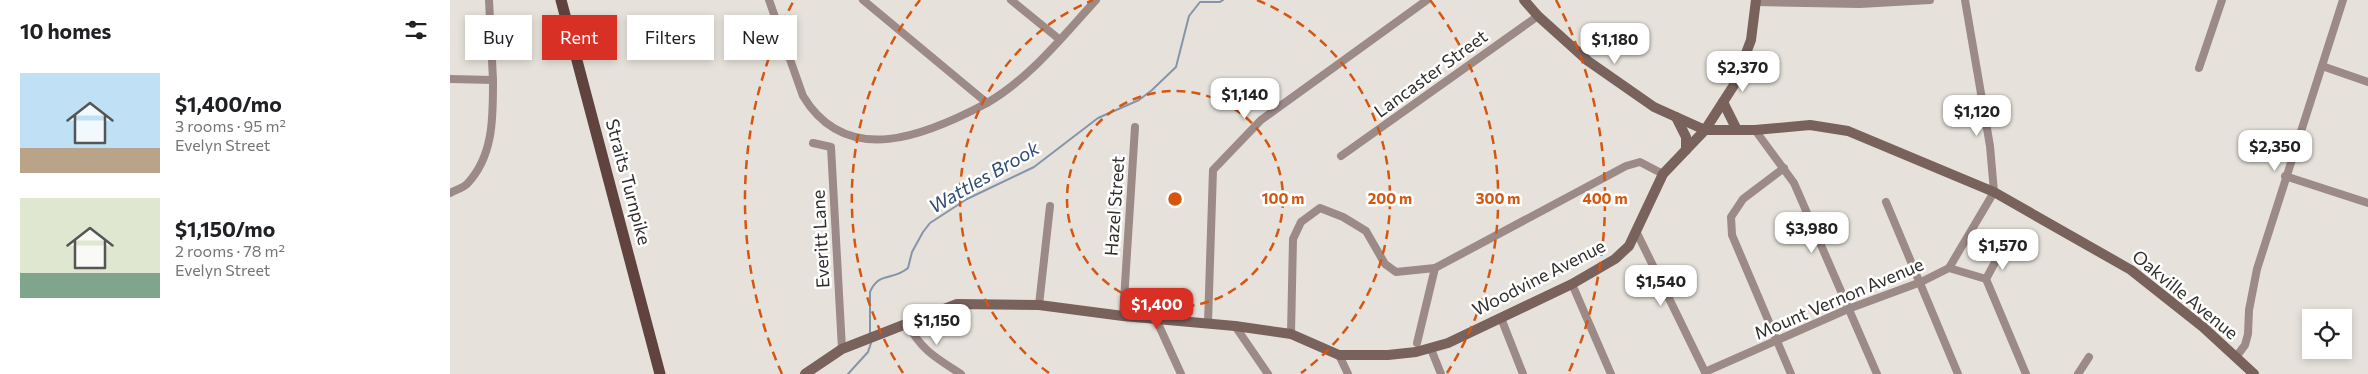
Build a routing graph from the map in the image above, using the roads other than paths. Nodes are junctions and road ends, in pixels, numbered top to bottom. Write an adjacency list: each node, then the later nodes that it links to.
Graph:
1 (489, 0): 19 (street)
2 (561, 0): 63 (main road, Straits Turnpike)
3 (769, 0): 22 (street)
4 (863, 0): 22 (street)
5 (1011, 0): 15 (street)
6 (1096, 0): 15 (street)
7 (1427, 0): 52 (street)
8 (1524, 0): 14 (main road)
9 (1930, 0): 13 (street)
10 (1965, 0): 34 (street)
11 (2222, 0): 17 (street)
12 (2343, 0): 16 (street)
13 (1756, 1): 21 (main road)
14 (1538, 16): 23 (main road); 30 (street, Lancaster Street)
15 (1059, 39): 22 (street)
16 (2322, 66): 20 (street); 33 (street)
17 (2199, 68)
18 (450, 79): 19 (street)
19 (493, 80): 35 (street)
20 (2368, 82)
21 (1723, 102): 25 (main road); 26 (main road)
22 (987, 103)
23 (1676, 117): 25 (main road); 29 (main road)
24 (1135, 127): 48 (street, Hazel Street)
25 (1705, 130): 26 (main road, Oakville Avenue); 29 (main road)
26 (1736, 130): 27 (main road, Oakville Avenue)
27 (1755, 130): 31 (street); 34 (main road, Oakville Avenue)
28 (813, 143): 57 (street, Everitt Lane)
29 (1686, 150): 32 (main road)
30 (1341, 156)
31 (1784, 168): 47 (street); 55 (street)
32 (1662, 174): 39 (main road, Woodvine Avenue); 41 (street)
33 (2285, 176): 37 (street); 61 (street)
34 (1994, 192): 42 (street); 61 (main road, Oakville Avenue)
35 (450, 193)
36 (1886, 202): 44 (street)
37 (2368, 203)
38 (1050, 206): 46 (street)
39 (1636, 232): 45 (main road, Woodvine Avenue); 62 (street)
40 (2000, 253): 43 (street)
41 (1435, 268): 54 (street); 56 (street)
42 (1949, 268): 43 (street, Mount Vernon Avenue); 44 (street, Mount Vernon Avenue)
43 (1986, 279): 75 (street)
44 (1921, 282): 47 (street, Mount Vernon Avenue); 74 (street)
45 (1572, 284): 50 (main road, Woodvine Avenue); 71 (street)
46 (1039, 305): 48 (main road); 51 (main road)
47 (1848, 309): 55 (street, Mount Vernon Avenue); 73 (street)
48 (1123, 316): 49 (main road)
49 (1155, 318): 52 (main road); 66 (street)
50 (1500, 318): 58 (main road, Woodvine Avenue); 70 (street)
51 (906, 323): 57 (main road); 65 (street)
52 (1208, 323): 53 (main road)
53 (1235, 326): 54 (main road); 67 (street)
54 (1291, 334): 59 (main road)
55 (1777, 340): 62 (street, Mount Vernon Avenue); 72 (street)
56 (1416, 347): 58 (main road, Woodvine Avenue); 59 (main road, Woodvine Avenue)
57 (847, 348): 64 (main road)
58 (1431, 349): 69 (street)
59 (1339, 355): 68 (street)
60 (2089, 357): 76 (street)
61 (2236, 357): 77 (main road, Oakville Avenue)
62 (1706, 373)
63 (660, 374)
64 (805, 374)
65 (961, 374)
66 (1181, 374)
67 (1268, 374)
68 (1348, 374)
69 (1441, 374)
70 (1523, 374)
71 (1611, 374)
72 (1791, 374)
73 (1876, 374)
74 (1958, 374)
75 (2026, 374)
76 (2078, 374)
77 (2254, 374)

